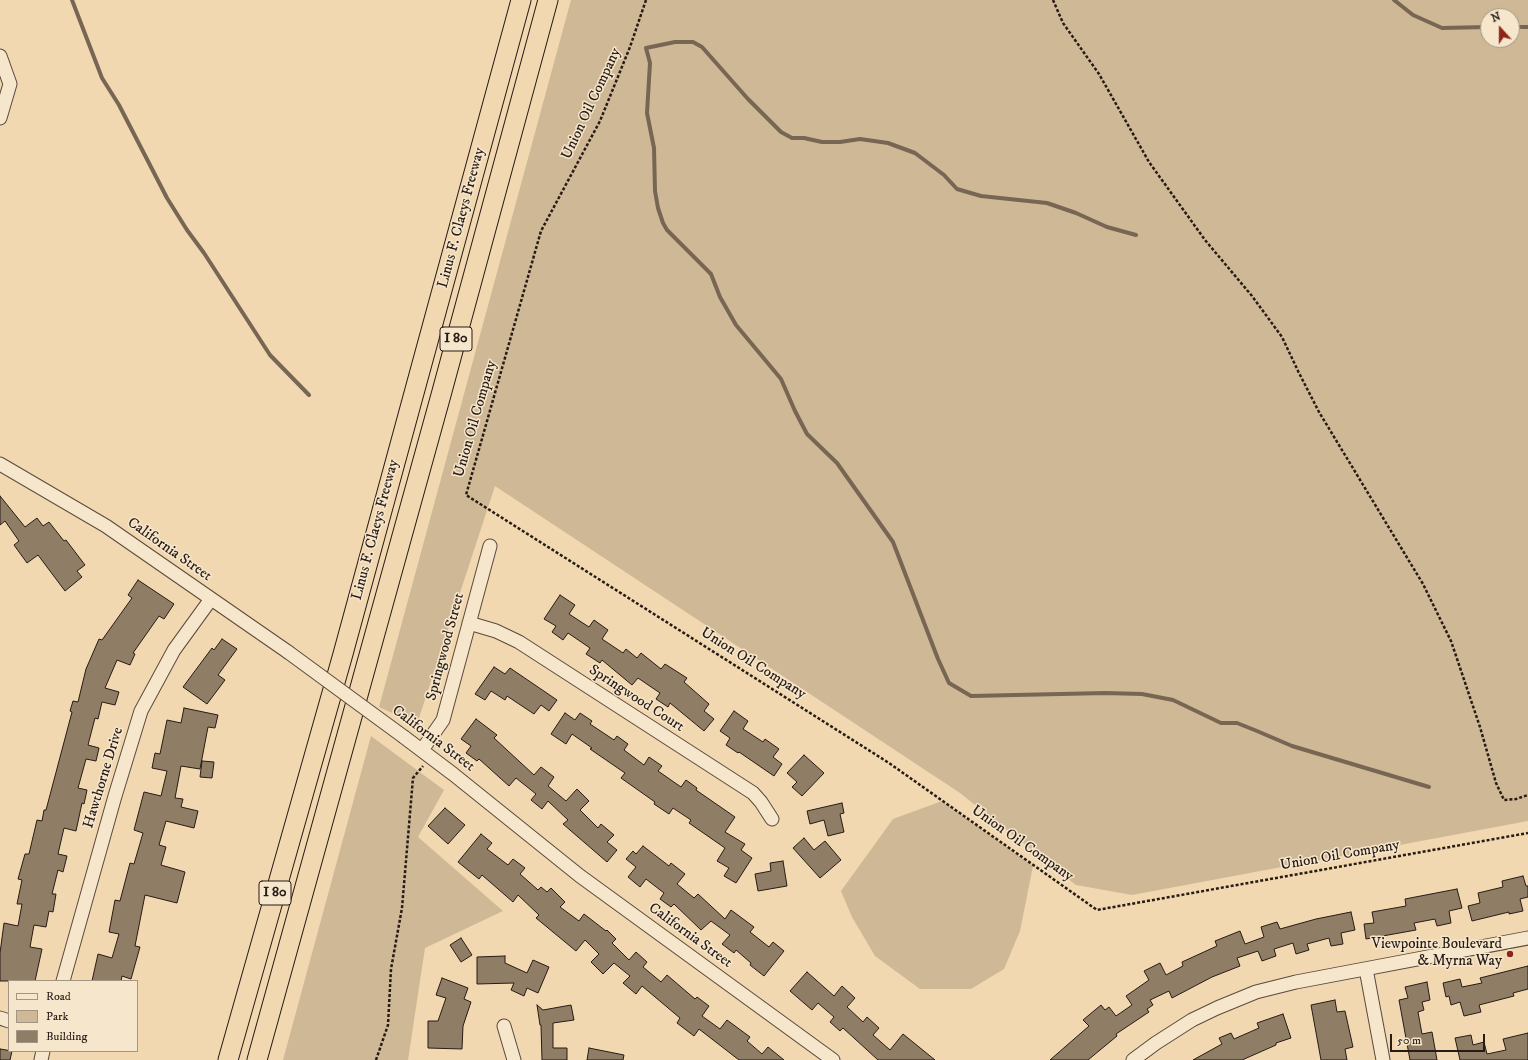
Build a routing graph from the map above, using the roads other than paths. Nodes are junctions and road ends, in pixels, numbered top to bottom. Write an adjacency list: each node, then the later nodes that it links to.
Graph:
1 (521, 0): 15 (highway, Linus F. Claeys Freeway / I 80)
2 (548, 0): 16 (highway, Linus F. Claeys Freeway / I 80)
3 (0, 56): 4 (street)
4 (0, 118)
5 (0, 464): 7 (street, California Street)
6 (490, 546): 8 (street, Springwood Street)
7 (211, 599): 9 (street, California Street, bridge); 13 (street, Hawthorne Drive)
8 (469, 623): 9 (street, Springwood Street); 10 (street, Springwood Court)
9 (426, 754): 18 (street, California Street)
10 (772, 819)
11 (1528, 938): 12 (street)
12 (1366, 969): 19 (street); 20 (street)
13 (63, 980)
14 (504, 1026): 17 (street)
15 (228, 1060)
16 (257, 1060)
17 (514, 1060)
18 (833, 1060)
19 (1133, 1060)
20 (1383, 1060)

